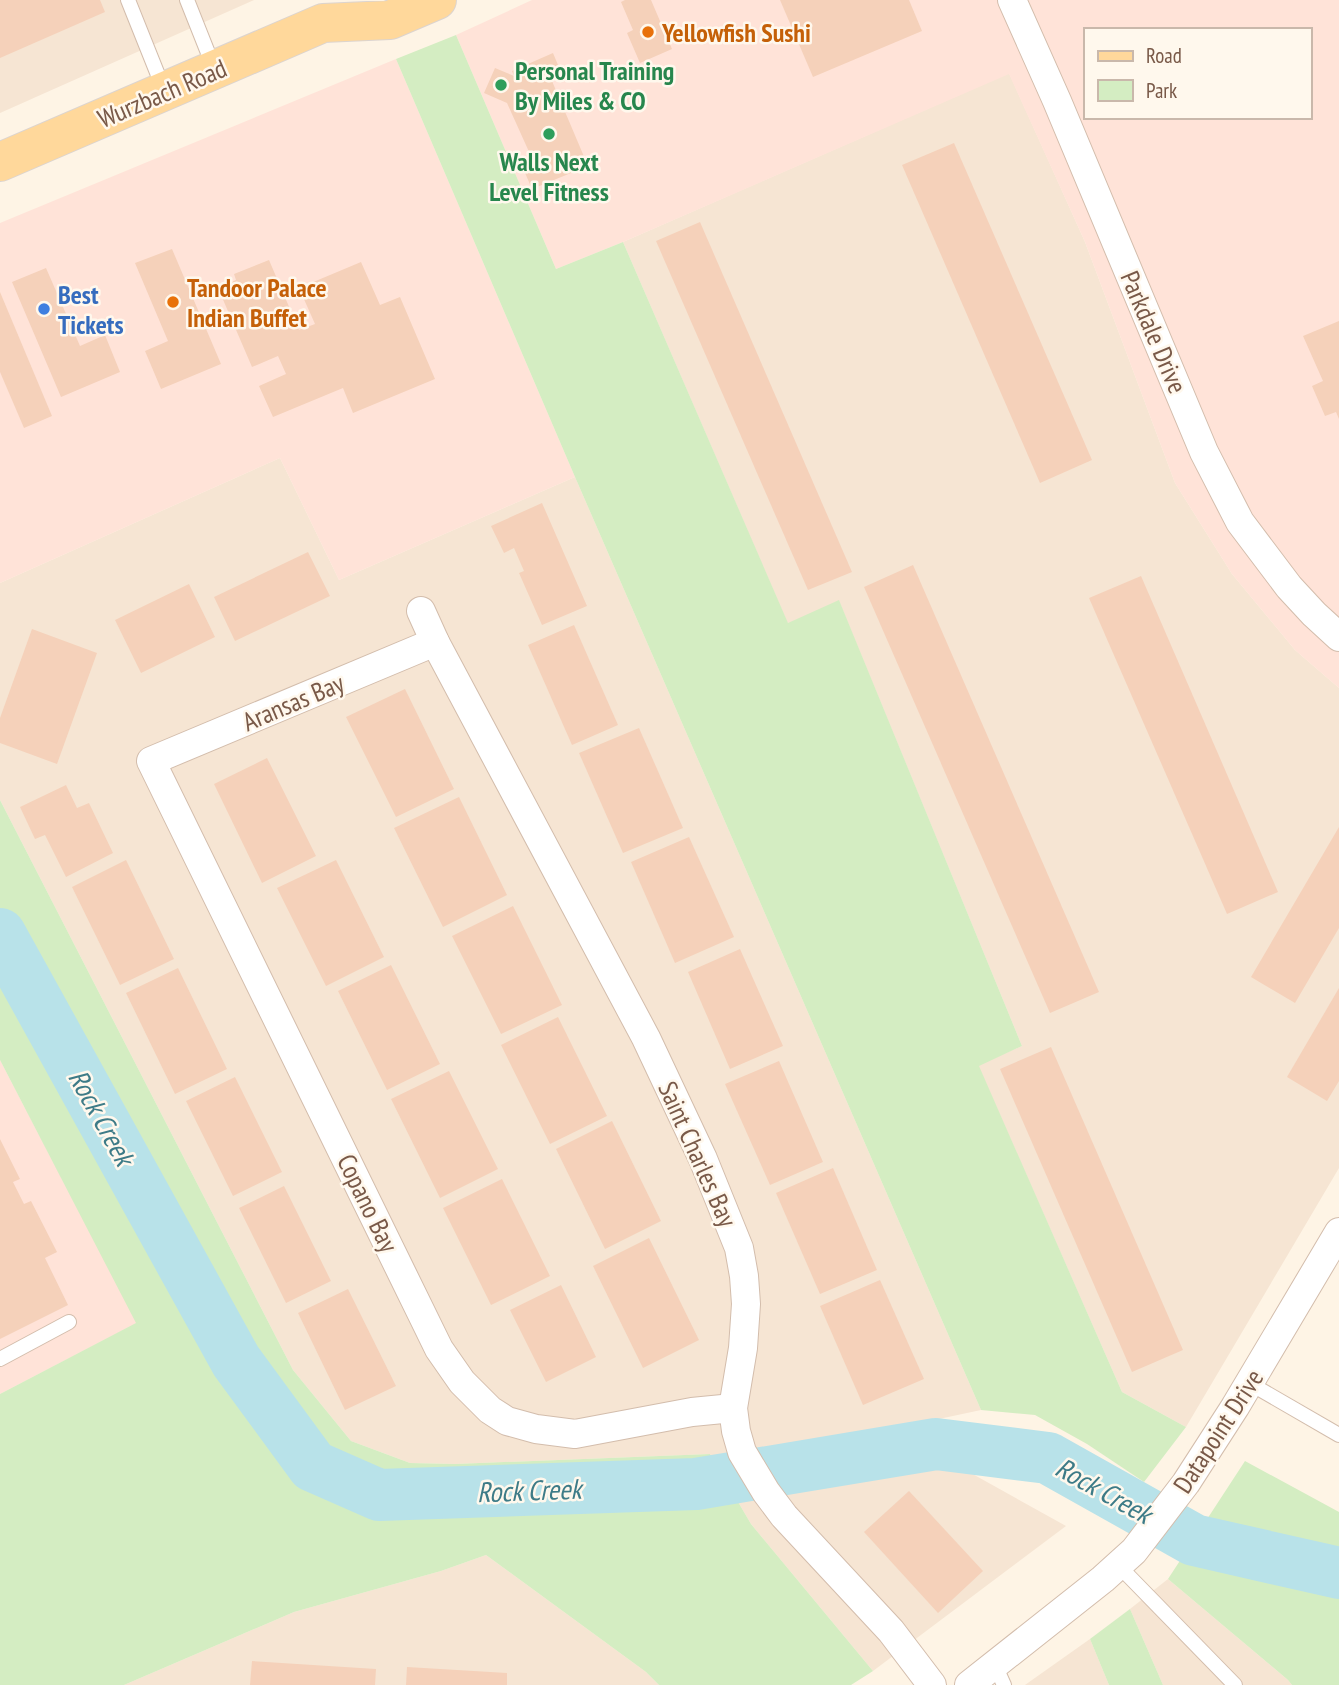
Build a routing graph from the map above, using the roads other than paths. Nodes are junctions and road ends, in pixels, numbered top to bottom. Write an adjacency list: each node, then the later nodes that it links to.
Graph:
1 (128, 0): 7 (lane)
2 (187, 0): 6 (lane)
3 (437, 0): 5 (main road, Wurzbach Road)
4 (1012, 0): 10 (street, Parkdale Drive)
5 (333, 11): 6 (main road, Wurzbach Road)
6 (215, 69): 7 (main road, Wurzbach Road)
7 (165, 91): 8 (main road, Wurzbach Road)
8 (0, 162)
9 (421, 611): 11 (street, Saint Charles Bay)
10 (1339, 636)
11 (435, 642): 12 (street, Aransas Bay); 17 (street, Saint Charles Bay)
12 (151, 761): 17 (street, Copano Bay)
13 (1339, 1232): 16 (street, Datapoint Drive)
14 (69, 1322): 15 (lane)
15 (0, 1359)
16 (1249, 1383): 18 (lane); 19 (street, Datapoint Drive)
17 (733, 1408): 21 (street, Saint Charles Bay)
18 (1339, 1435)
19 (1127, 1559): 20 (street, Datapoint Drive); 23 (lane)
20 (999, 1675): 22 (street, Datapoint Drive)
21 (932, 1685)
22 (969, 1685)
23 (1235, 1685)

